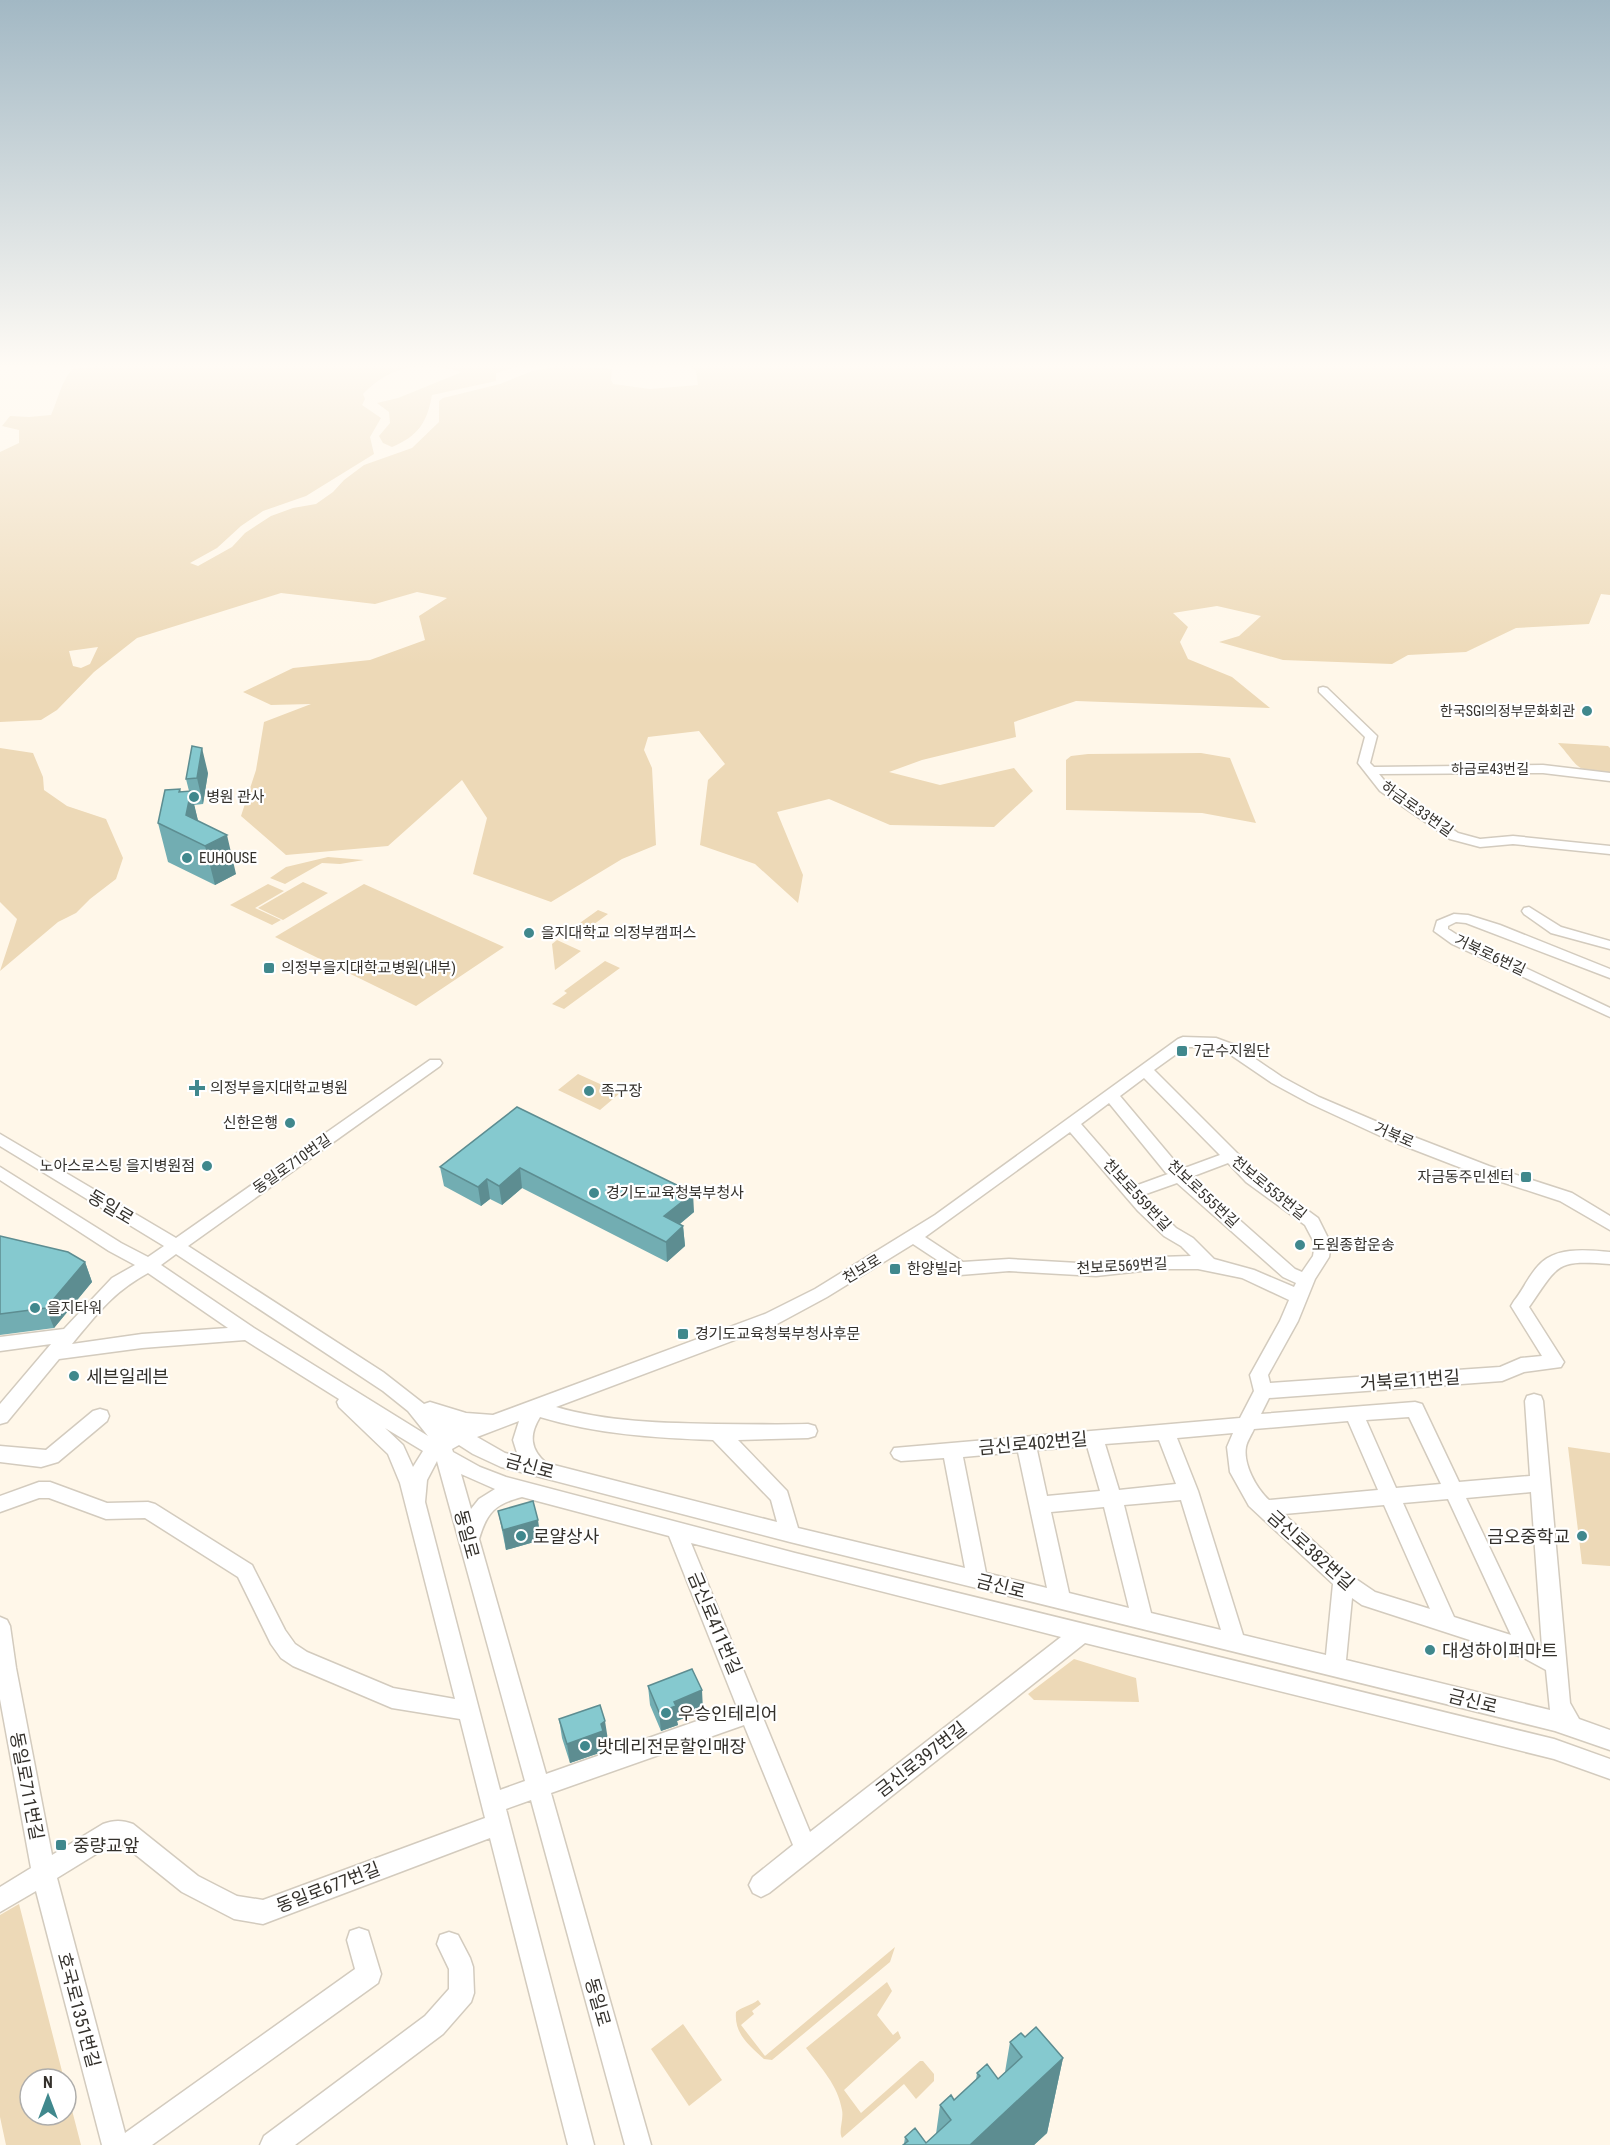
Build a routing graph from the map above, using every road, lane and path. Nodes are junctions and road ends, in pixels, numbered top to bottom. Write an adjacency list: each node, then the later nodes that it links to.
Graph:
1 (1323, 690): 2 (street, 하금로33번길)
2 (1370, 771): 3 (street, 하금로43번길); 4 (street, 하금로33번길)
3 (1610, 777)
4 (1610, 850)
5 (1529, 911): 6 (street)
6 (1610, 945)
7 (1610, 974): 8 (street, 거북로6번길)
8 (1610, 1012)
9 (1184, 1042): 11 (street, 천보로); 19 (street, 거북로)
10 (435, 1064): 21 (street, 동일로710번길)
11 (1145, 1070): 12 (street, 천보로); 15 (street, 천보로553번길)
12 (1111, 1095): 13 (street, 천보로); 17 (street, 천보로555번길)
13 (1071, 1123): 18 (street, 천보로559번길); 20 (street, 천보로)
14 (0, 1139): 21 (street, 동일로)
15 (1230, 1157): 17 (street); 25 (street, 천보로553번길)
16 (0, 1172): 24 (street, 동일로)
17 (1182, 1176): 18 (street); 25 (street, 천보로555번길)
18 (1133, 1193): 23 (street, 천보로559번길)
19 (1608, 1221)
20 (914, 1237): 23 (street, 천보로569번길); 35 (street, 천보로)
21 (177, 1245): 24 (street, 동일로710번길); 33 (street, 동일로)
22 (1610, 1258): 32 (street, 거북로11번길)
23 (1207, 1262): 26 (street, 천보로569번길)
24 (149, 1265): 27 (street, 동일로); 28 (street)
25 (1305, 1281): 26 (street, 천보로553번길)
26 (1299, 1298): 32 (street, 천보로553번길)
27 (248, 1333): 30 (street); 31 (street, 동일로)
28 (70, 1335): 29 (street); 30 (street)
29 (0, 1344)
30 (55, 1353): 38 (street)
31 (315, 1374): 48 (street, 동일로); 58 (street)
32 (1263, 1391): 40 (street, 금신로382번길)
33 (406, 1399): 39 (street); 45 (street, 금신로); 48 (street, 동일로)
34 (1534, 1401): 52 (street)
35 (536, 1408): 39 (street, 천보로); 41 (street); 51 (street)
36 (1354, 1414): 40 (street, 금신로402번길); 55 (street, 금신로402번길); 56 (street)
37 (100, 1416): 50 (street)
38 (0, 1417)
39 (500, 1422): 45 (street)
40 (1246, 1423): 43 (street, 금신로402번길); 61 (street, 금신로382번길)
41 (716, 1431): 42 (street); 63 (street)
42 (808, 1431)
43 (1165, 1432): 44 (street, 금신로402번길); 54 (street)
44 (1094, 1438): 46 (street, 금신로402번길); 57 (street)
45 (466, 1440): 48 (street); 48 (street); 51 (street, 금신로)
46 (1026, 1444): 47 (street, 금신로402번길); 60 (street)
47 (952, 1450): 49 (street, 금신로402번길); 65 (street)
48 (441, 1452): 53 (street, 금신로); 58 (street); 64 (street, 동일로)
49 (901, 1453)
50 (0, 1454)
51 (540, 1469): 63 (street, 금신로)
52 (1540, 1483): 55 (street); 74 (street)
53 (531, 1491): 62 (street, 금신로); 64 (street)
54 (1188, 1491): 57 (street); 72 (street)
55 (1454, 1491): 56 (street); 73 (street)
56 (1391, 1497): 61 (street); 69 (street)
57 (1113, 1498): 60 (street); 68 (street)
58 (415, 1502): 76 (street)
59 (0, 1504): 76 (street)
60 (1041, 1505): 67 (street)
61 (1264, 1508): 66 (street, 금신로382번길)
62 (676, 1530): 71 (street, 금신로); 77 (street, 금신로411번길)
63 (790, 1534): 65 (street, 금신로)
64 (470, 1543): 81 (street, 동일로)
65 (976, 1580): 67 (street, 금신로)
66 (1343, 1581): 69 (street, 금신로382번길); 75 (street)
67 (1060, 1600): 68 (street, 금신로)
68 (1142, 1620): 72 (street, 금신로)
69 (1447, 1625): 73 (street, 금신로382번길)
70 (0, 1626): 84 (street, 동일로711번길)
71 (1081, 1633): 80 (street, 금신로); 83 (street, 금신로397번길)
72 (1235, 1643): 75 (street, 금신로)
73 (1528, 1650): 74 (street, 금신로382번길)
74 (1554, 1663): 78 (street)
75 (1335, 1668): 78 (street, 금신로)
76 (469, 1711): 82 (street)
77 (752, 1712): 81 (street, 동일로677번길); 83 (street, 금신로411번길)
78 (1571, 1725): 79 (street, 금신로)
79 (1608, 1738)
80 (1610, 1769)
81 (538, 1787): 82 (street, 동일로677번길); 93 (street, 동일로)
82 (495, 1813): 84 (street, 동일로677번길); 92 (street)
83 (806, 1849): 85 (street, 금신로397번길)
84 (33, 1880): 86 (street, 동일로677번길); 89 (street, 호국로1351번길)
85 (761, 1885)
86 (0, 1900)
87 (359, 1940): 90 (street)
88 (449, 1944): 91 (street)
89 (115, 2145)
90 (130, 2145)
91 (273, 2145)
92 (581, 2145)
93 (638, 2145)

